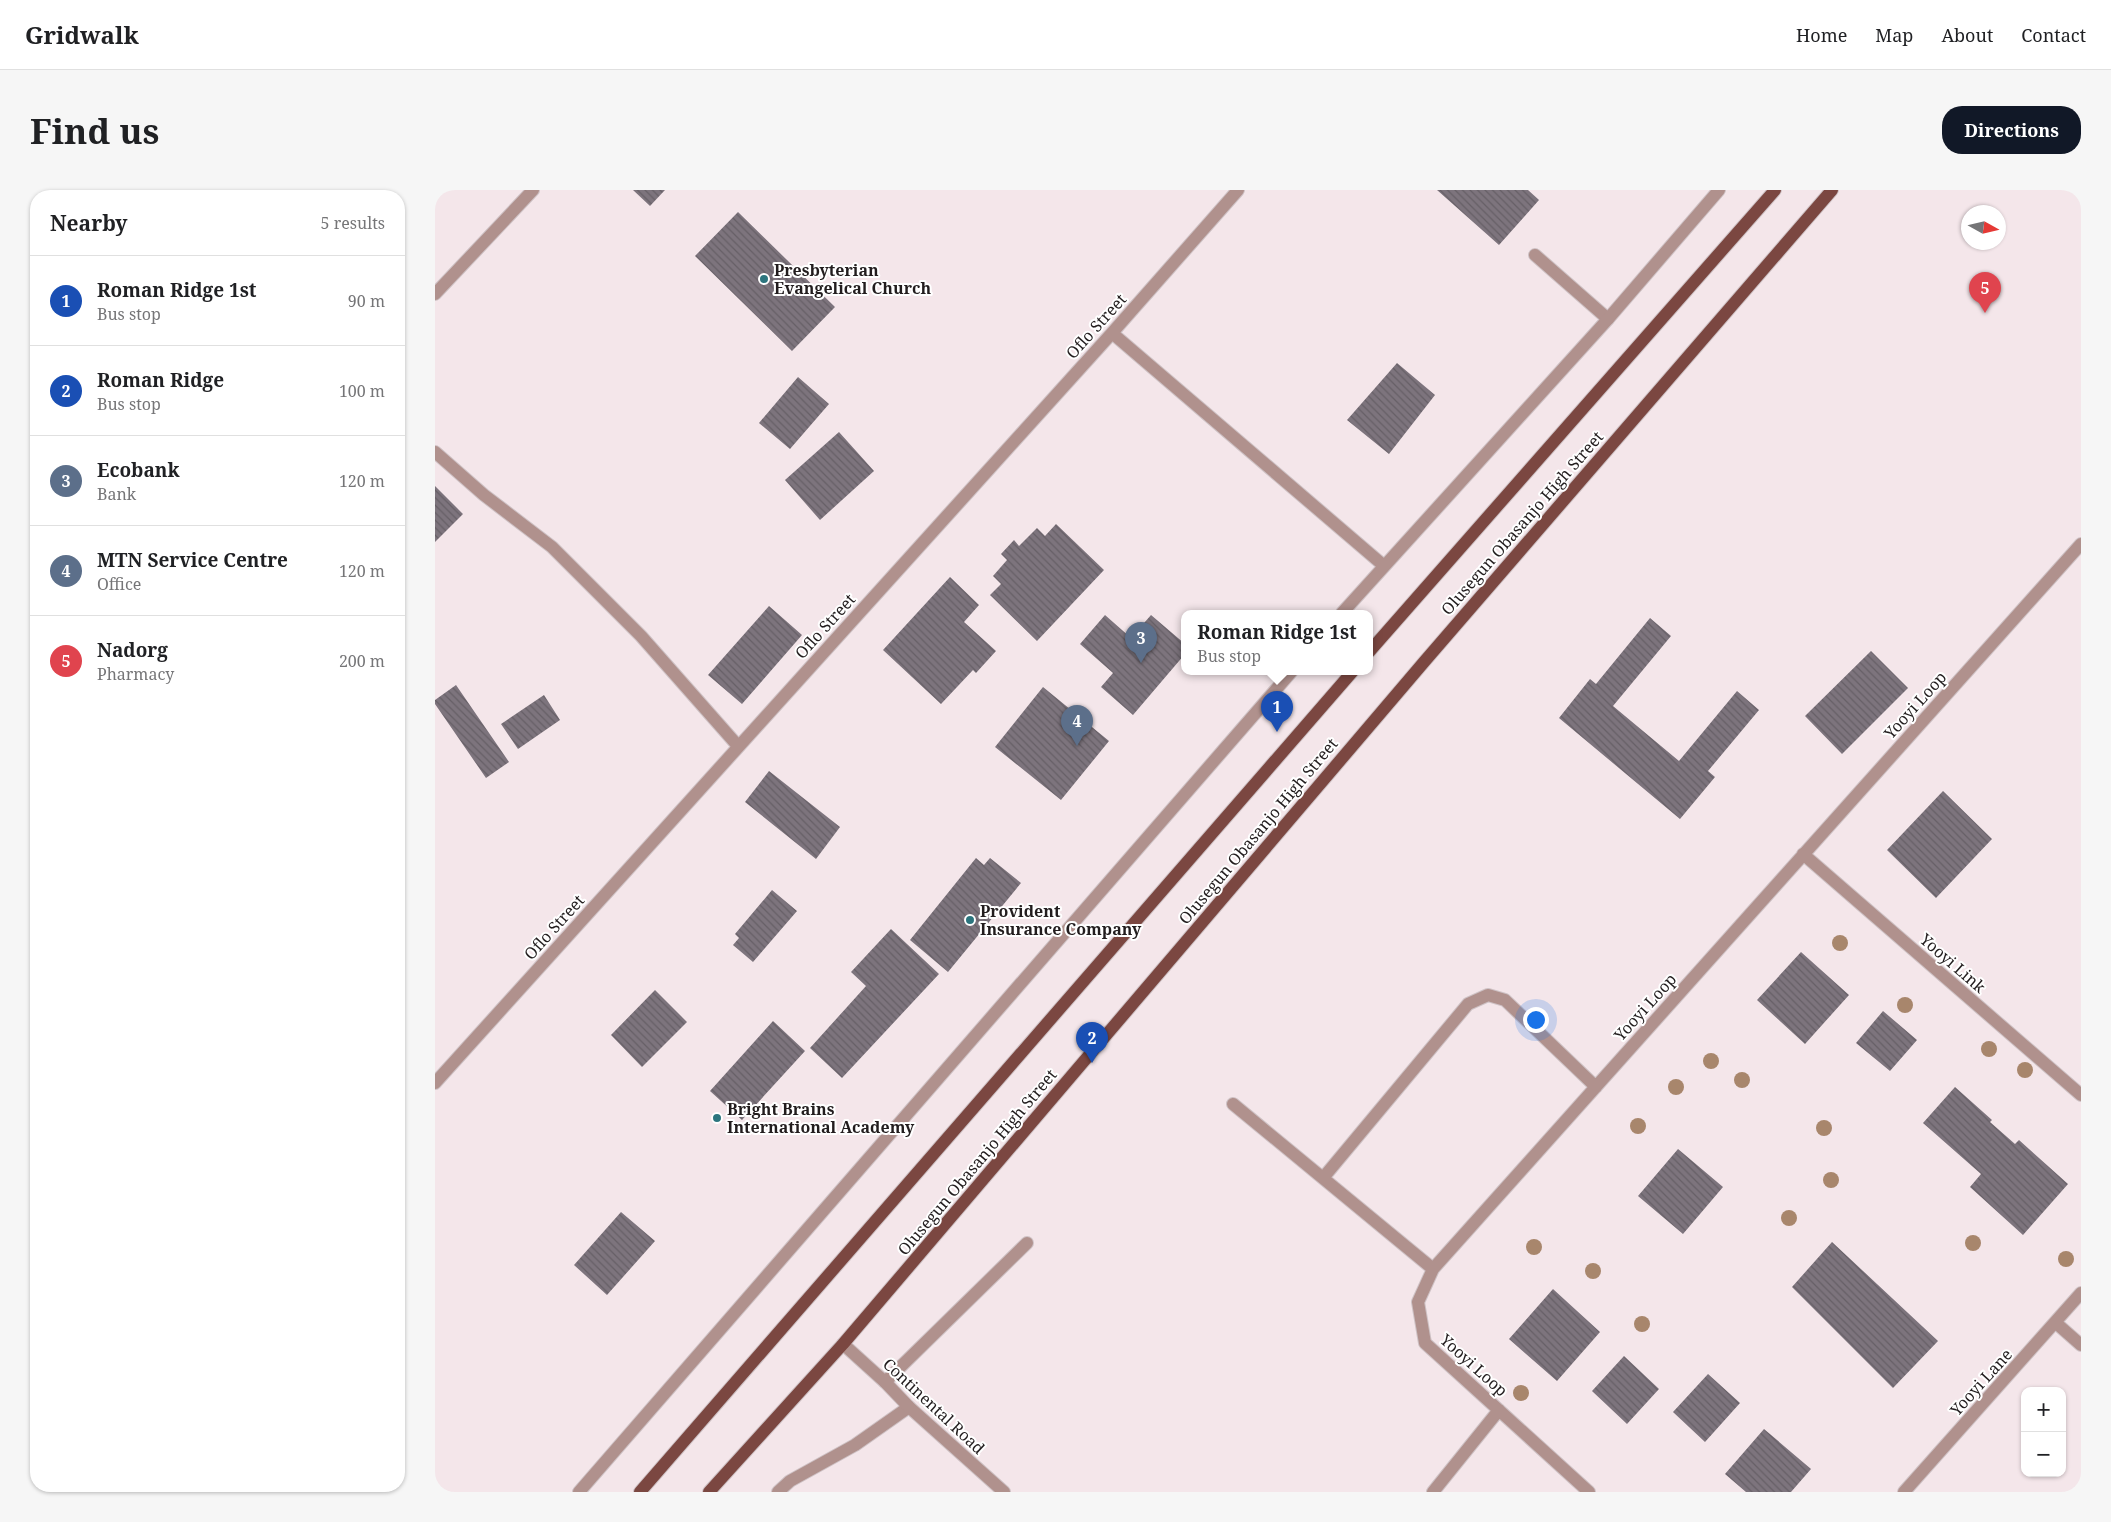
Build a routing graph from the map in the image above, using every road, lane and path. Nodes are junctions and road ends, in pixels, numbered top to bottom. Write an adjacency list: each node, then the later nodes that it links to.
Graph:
1 (533, 190): 7 (street)
2 (1238, 190): 9 (street, Oflo Street)
3 (1719, 190): 8 (street)
4 (1775, 190): 14 (main road, Olusegun Obasanjo High Street)
5 (1832, 190): 28 (main road, Olusegun Obasanjo High Street)
6 (1535, 255): 8 (street)
7 (435, 294)
8 (1608, 319): 12 (street)
9 (1112, 333): 12 (street); 17 (street, Oflo Street)
10 (435, 452): 17 (street)
11 (2081, 544): 18 (street, Yooyi Loop)
12 (1383, 565): 13 (street)
13 (1345, 610)
14 (1373, 647)
15 (1289, 675): 33 (street)
16 (1350, 675): 34 (main road, Olusegun Obasanjo High Street)
17 (737, 746): 19 (street, Oflo Street)
18 (1803, 854): 20 (street, Yooyi Loop); 21 (street, Yooyi Link)
19 (435, 1083)
20 (1596, 1086): 23 (street); 25 (street, Yooyi Loop)
21 (2081, 1095)
22 (1233, 1104): 23 (street)
23 (1323, 1178): 25 (street)
24 (1027, 1243): 30 (street)
25 (1433, 1269): 32 (street, Yooyi Loop)
26 (2081, 1293): 27 (street, Yooyi Lane)
27 (2056, 1323): 29 (street); 40 (street, Yooyi Lane)
28 (843, 1344): 30 (street, Continental Road); 35 (main road, Olusegun Obasanjo High Street)
29 (2081, 1345)
30 (885, 1382): 31 (street, Continental Road)
31 (909, 1407): 36 (street); 37 (street, Continental Road)
32 (1499, 1410): 38 (street); 39 (street, Yooyi Loop)
33 (579, 1492)
34 (640, 1492)
35 (709, 1492)
36 (778, 1492)
37 (1004, 1492)
38 (1433, 1492)
39 (1589, 1492)
40 (1904, 1492)

